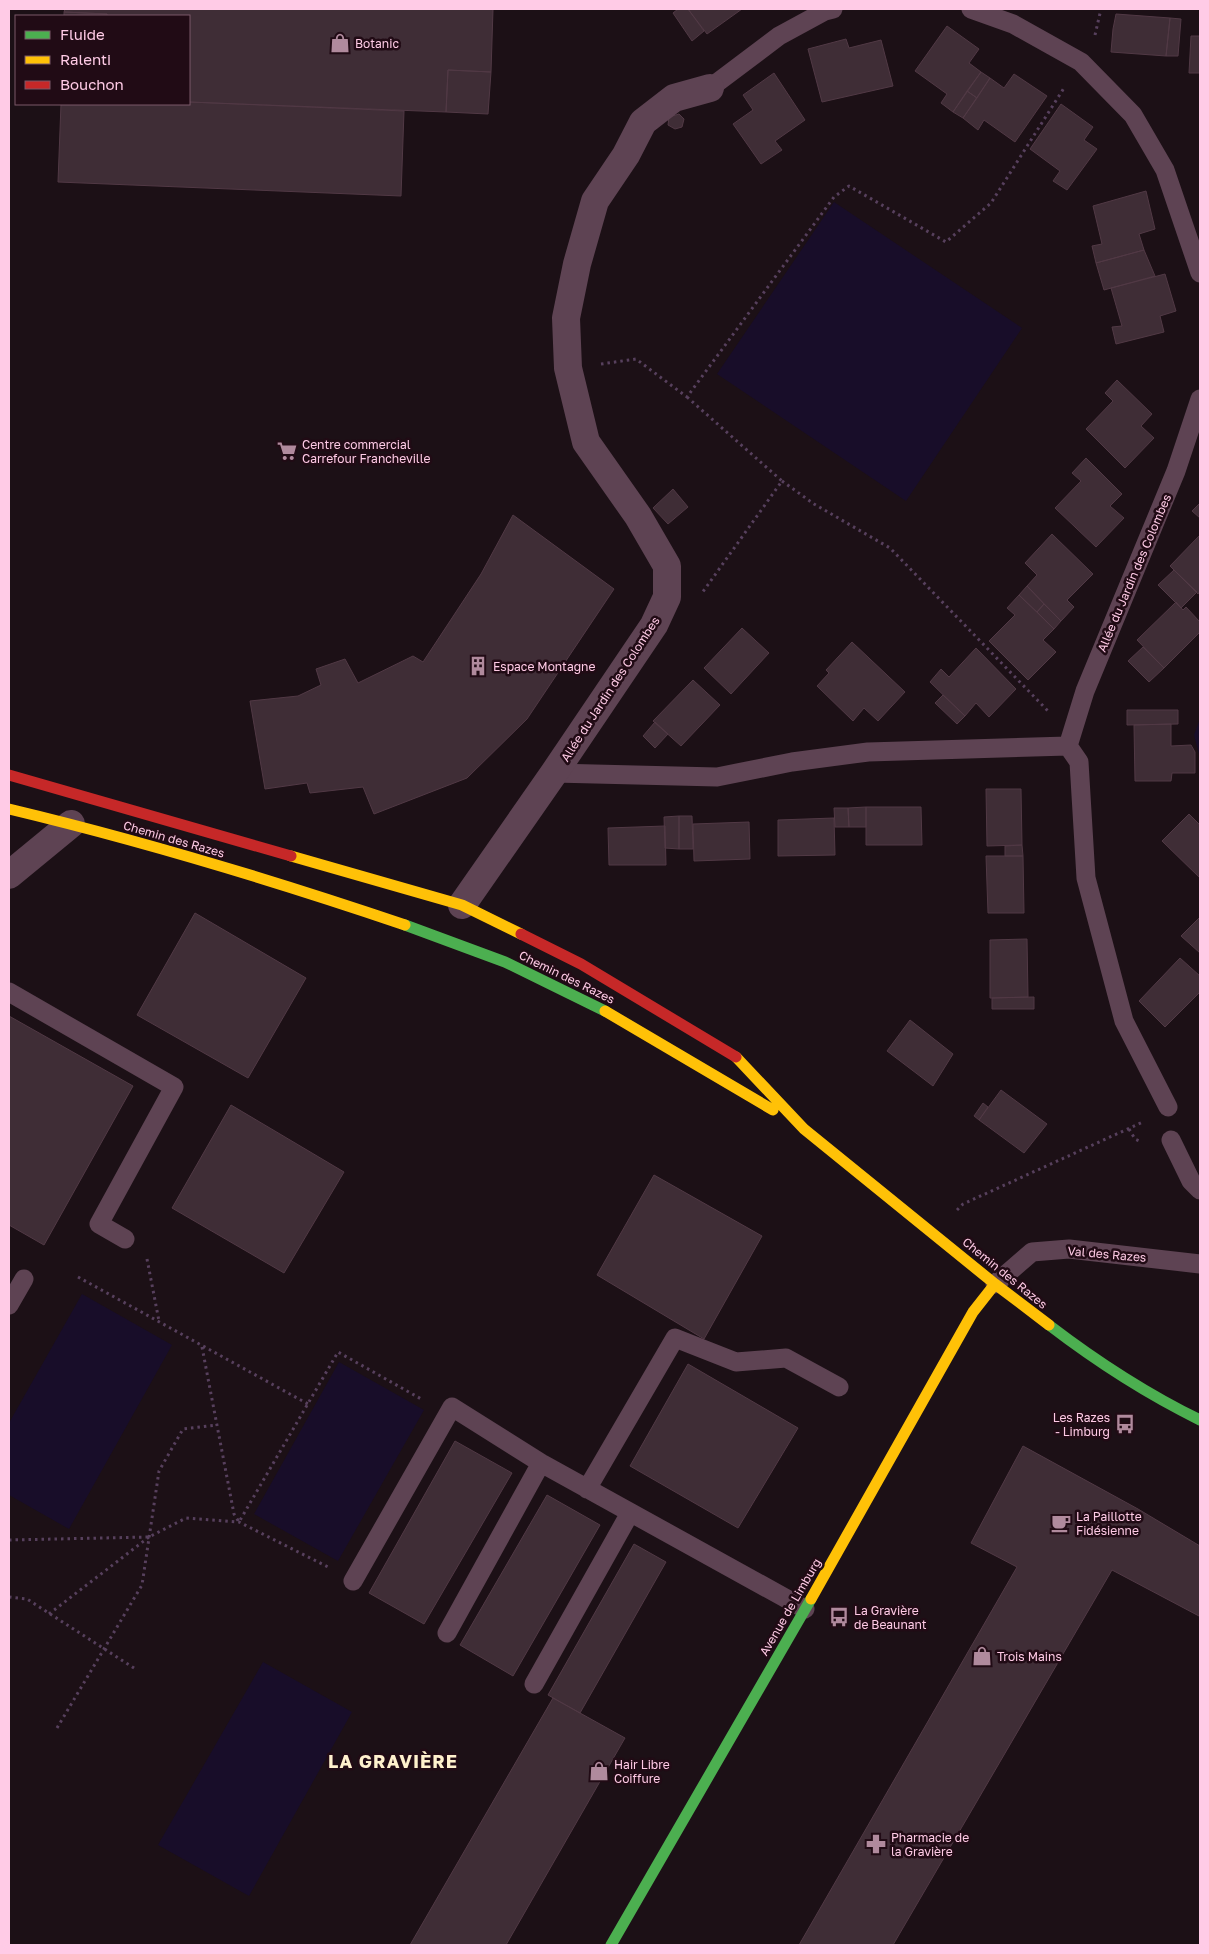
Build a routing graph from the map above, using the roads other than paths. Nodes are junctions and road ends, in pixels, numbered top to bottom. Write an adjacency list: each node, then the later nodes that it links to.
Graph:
1 (833, 9): 3 (lane, Allée du Jardin des Colombes)
2 (972, 9): 4 (lane)
3 (710, 88): 7 (street, Allée du Jardin des Colombes)
4 (1200, 273)
5 (1200, 399): 6 (lane, Allée du Jardin des Colombes)
6 (1068, 746): 7 (lane, Allée du Jardin des Colombes); 20 (lane)
7 (554, 773): 18 (street, Allée du Jardin des Colombes)
8 (9, 775): 13 (street, Chemin des Razes)
9 (9, 809): 10 (street, Chemin des Razes)
10 (71, 824): 11 (street, Chemin des Razes); 14 (street); 15 (street, Chemin des Razes)
11 (140, 831)
12 (170, 834): 13 (street, Chemin des Razes)
13 (229, 839): 18 (street, Chemin des Razes)
14 (9, 876)
15 (299, 888): 16 (street, Chemin des Razes); 21 (street, Chemin des Razes)
16 (347, 893)
17 (395, 898): 18 (street, Chemin des Razes)
18 (462, 905): 21 (street, Chemin des Razes)
19 (9, 992): 24 (lane)
20 (1168, 1108)
21 (804, 1129): 27 (street, Chemin des Razes)
22 (1171, 1140): 23 (lane)
23 (1200, 1190)
24 (125, 1239)
25 (1200, 1264): 27 (lane, Val des Razes)
26 (24, 1279): 28 (lane)
27 (995, 1284): 30 (street, Chemin des Razes); 35 (street, Avenue de Limburg)
28 (9, 1305)
29 (839, 1387): 32 (lane)
30 (1200, 1420)
31 (541, 1463): 32 (lane); 34 (lane); 36 (lane)
32 (587, 1489): 33 (lane)
33 (630, 1513): 35 (lane); 37 (lane)
34 (353, 1580)
35 (806, 1608): 38 (street, Avenue de Limburg)
36 (447, 1634)
37 (534, 1684)
38 (611, 1945)

